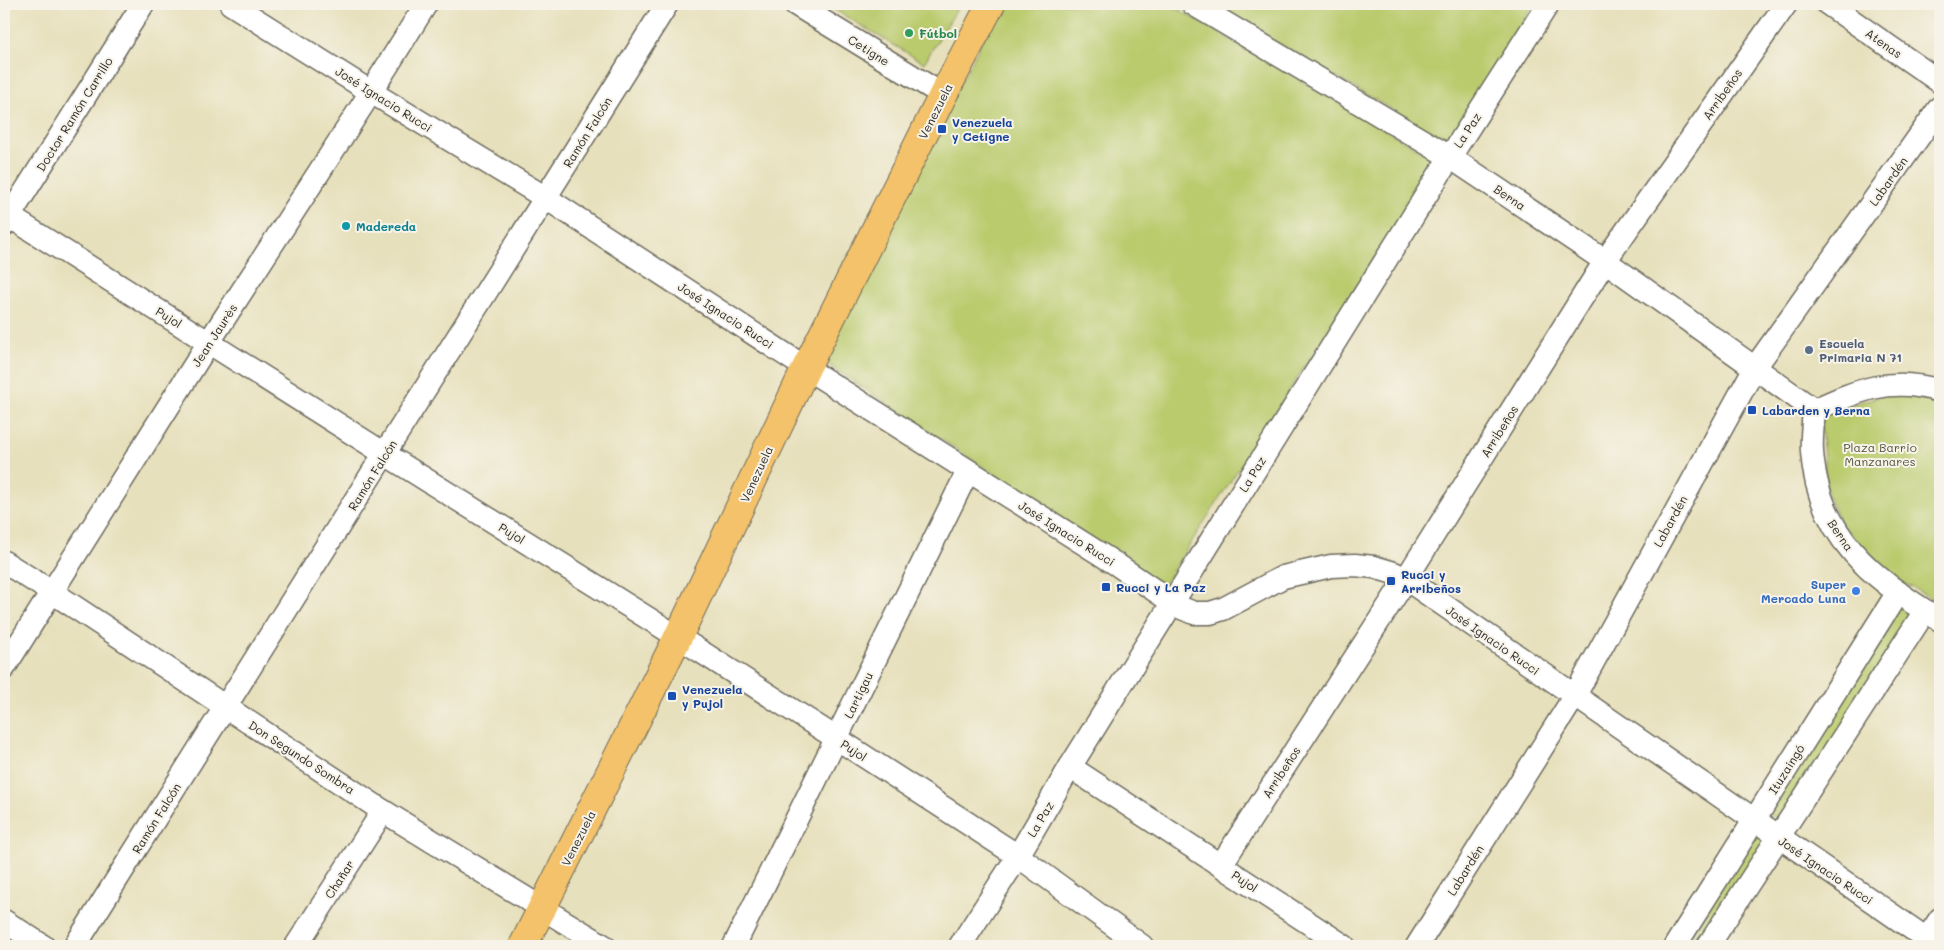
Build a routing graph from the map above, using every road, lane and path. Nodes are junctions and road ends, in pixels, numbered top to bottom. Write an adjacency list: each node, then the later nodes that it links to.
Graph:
1 (143, 4): 17 (street, Doctor Ramón Carrillo)
2 (231, 4): 12 (street, José Ignacio Rucci)
3 (426, 4): 12 (street, Jean Jaurès)
4 (667, 4): 16 (street, Ramón Falcón)
5 (795, 4): 13 (street, Cetigne)
6 (991, 4): 13 (main road, Venezuela)
7 (1193, 4): 15 (street, Berna)
8 (1548, 4): 15 (street, La Paz)
9 (1786, 4): 18 (street, Arribeños)
10 (1828, 4): 11 (street, Atenas)
11 (1940, 82)
12 (371, 92): 16 (street, José Ignacio Rucci); 19 (street, Jean Jaurès)
13 (943, 95): 20 (main road, Venezuela)
14 (1940, 108): 21 (street, Labardén)
15 (1450, 157): 18 (street, Berna); 30 (street, La Paz)
16 (546, 198): 20 (street, José Ignacio Rucci); 24 (street, Ramón Falcón)
17 (6, 218): 19 (street, Pujol)
18 (1605, 260): 21 (street, Berna); 27 (street, Arribeños)
19 (209, 342): 24 (street, Pujol); 28 (street, Jean Jaurès)
20 (806, 368): 25 (street, José Ignacio Rucci); 32 (main road, Venezuela)
21 (1754, 369): 23 (street, Berna); 34 (street, Labardén)
22 (1940, 391): 23 (street)
23 (1814, 410): 29 (street, Berna)
24 (385, 454): 32 (street, Pujol); 35 (street, Ramón Falcón)
25 (968, 471): 30 (street, José Ignacio Rucci); 36 (street, Lartigau)
26 (4, 562): 28 (street, Don Segundo Sombra)
27 (1406, 579): 30 (street, José Ignacio Rucci); 34 (street, José Ignacio Rucci); 42 (street, Arribeños)
28 (52, 592): 33 (street, Jean Jaurès); 35 (street, Don Segundo Sombra)
29 (1898, 592): 31 (street, Berna); 39 (street, Ituzaingó)
30 (1172, 603): 37 (street, La Paz)
31 (1933, 615): 40 (street)
32 (678, 637): 36 (street, Pujol); 43 (main road, Venezuela)
33 (4, 668)
34 (1574, 697): 39 (street, José Ignacio Rucci); 56 (street, Labardén)
35 (225, 707): 38 (street, Don Segundo Sombra); 48 (street, Ramón Falcón)
36 (836, 738): 41 (street, Pujol); 52 (street, Lartigau)
37 (1070, 767): 41 (street, La Paz); 42 (street, Pujol)
38 (383, 811): 43 (street, Don Segundo Sombra); 49 (street, Chañar)
39 (1754, 820): 40 (street, José Ignacio Rucci); 57 (street, Ituzaingó)
40 (1778, 838): 46 (street, José Ignacio Rucci); 58 (street)
41 (1018, 856): 53 (street, La Paz); 54 (street, Pujol)
42 (1221, 865): 55 (street, Pujol)
43 (543, 908): 50 (main road, Venezuela); 51 (street, Don Segundo Sombra)
44 (1940, 919): 46 (street)
45 (4, 921): 47 (street)
46 (1928, 944)
47 (43, 946)
48 (75, 946)
49 (296, 946)
50 (523, 946)
51 (604, 946)
52 (734, 946)
53 (960, 946)
54 (1142, 946)
55 (1344, 946)
56 (1417, 946)
57 (1675, 946)
58 (1708, 946)

